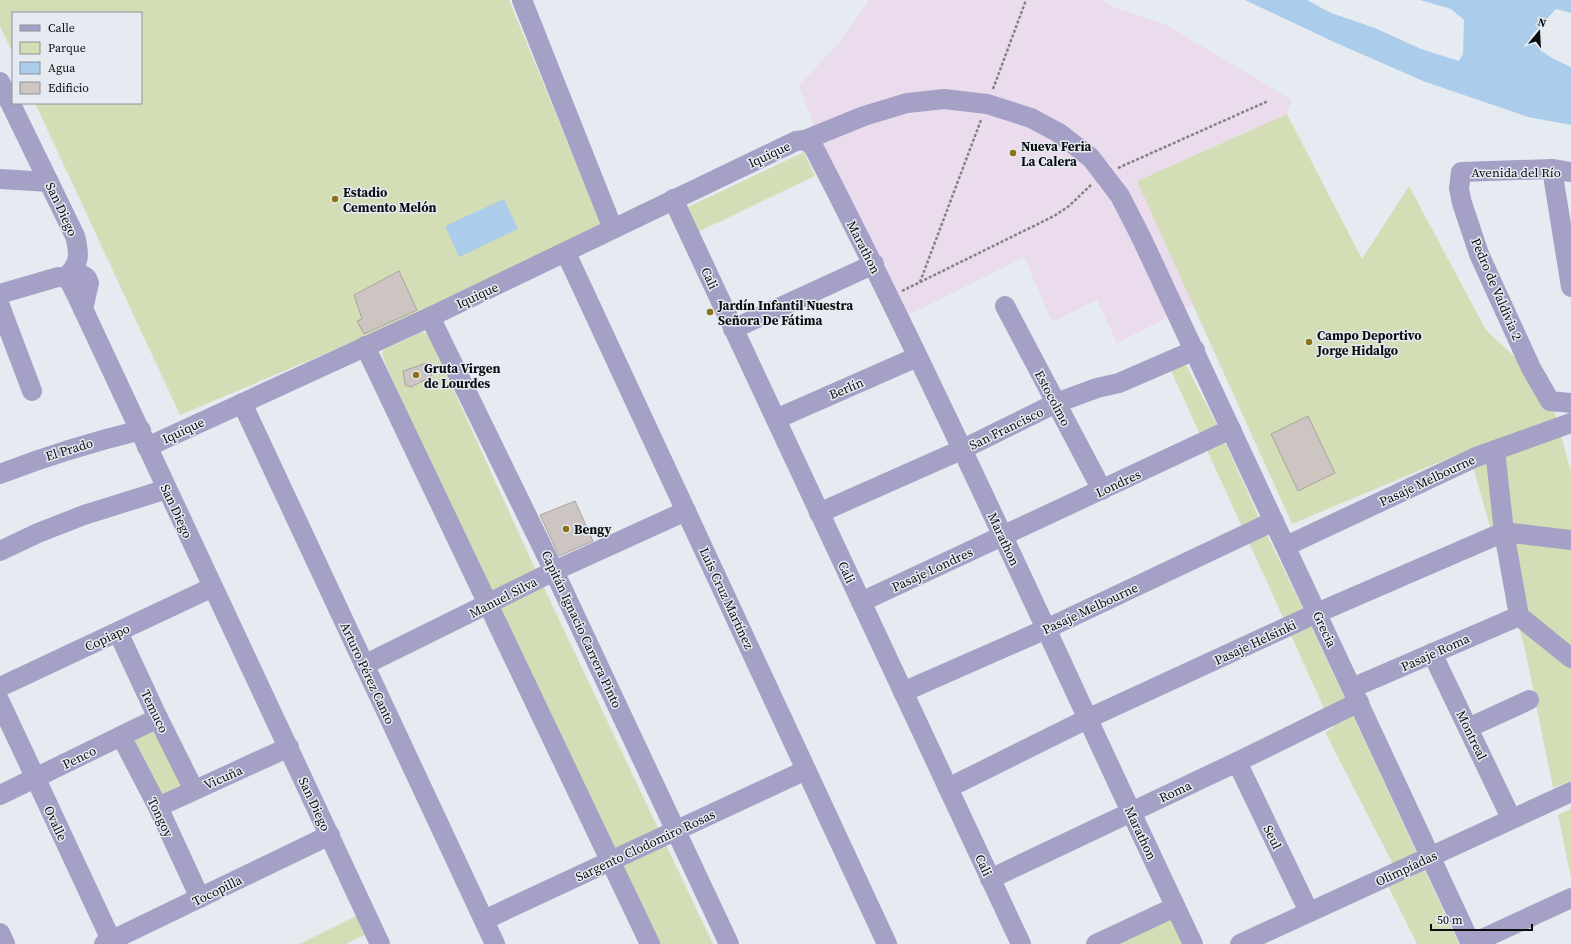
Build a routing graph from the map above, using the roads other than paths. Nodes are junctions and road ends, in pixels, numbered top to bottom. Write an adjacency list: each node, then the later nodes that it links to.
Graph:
1 (522, 0): 10 (street)
2 (0, 82): 8 (street, San Diego)
3 (987, 104): 4 (street, Iquique); 21 (street, Grecia)
4 (805, 140): 9 (street, Iquique); 12 (street, Marathon)
5 (1562, 171): 6 (street, Avenida del Río); 14 (street)
6 (1461, 172): 26 (street, Pedro de Valdivia 2)
7 (0, 179): 8 (street)
8 (49, 182): 13 (street, San Diego)
9 (673, 199): 10 (street, Iquique); 19 (street, Cali)
10 (613, 229): 11 (street, Iquique)
11 (566, 253): 18 (street, Iquique); 36 (street, Luis Cruz Martínez)
12 (874, 264): 19 (street); 22 (street, Marathon)
13 (65, 278): 15 (street); 30 (street, San Diego)
14 (1570, 278)
15 (0, 294)
16 (0, 306): 23 (street)
17 (1006, 306): 25 (street, Estocolmo)
18 (430, 317): 20 (street, Iquique); 44 (street, Capitán Ignacio Carrera Pinto)
19 (733, 329): 27 (street, Cali)
20 (365, 346): 24 (street, Iquique); 47 (street)
21 (1195, 350): 25 (street, San Francisco); 29 (street, Grecia)
22 (917, 357): 27 (street, Berlín); 31 (street, Marathon)
23 (32, 391)
24 (242, 403): 30 (street, Iquique); 54 (street, Arturo Pérez Canto)
25 (1056, 403): 31 (street, San Francisco); 35 (street, Estocolmo)
26 (1571, 404)
27 (776, 419): 37 (street, Cali)
28 (1571, 423): 32 (street, Pasaje Melbourne)
29 (1231, 429): 35 (street, Londres); 38 (street, Grecia)
30 (144, 438): 33 (street, El Prado); 34 (street, San Diego)
31 (961, 450): 37 (street, San Francisco); 40 (street, Marathon)
32 (1495, 450): 39 (street); 42 (street, Pasaje Melbourne)
33 (0, 474)
34 (166, 489): 43 (street); 45 (street, San Diego)
35 (1102, 490): 40 (street, Londres)
36 (686, 511): 44 (street, Manuel Silva); 66 (street, Luis Cruz Martínez)
37 (819, 513): 46 (street, Cali)
38 (1274, 521): 42 (street, Grecia); 50 (street, Pasaje Melbourne)
39 (1504, 532): 41 (street); 48 (street, Pasaje Helsinki); 49 (street)
40 (1003, 536): 46 (street, Pasaje Londres); 50 (street, Marathon)
41 (1571, 540)
42 (1286, 546): 48 (street, Grecia)
43 (0, 551)
44 (554, 571): 47 (street, Manuel Silva); 75 (street, Capitán Ignacio Carrera Pinto)
45 (213, 587): 51 (street, Copiapo); 64 (street, San Diego)
46 (861, 602): 56 (street, Cali)
47 (489, 604): 54 (street, Manuel Silva); 78 (street)
48 (1317, 613): 57 (street, Grecia); 61 (street, Pasaje Helsinki)
49 (1519, 616): 52 (street, Pasaje Roma); 53 (street)
50 (1046, 629): 56 (street, Pasaje Melbourne); 61 (street, Marathon)
51 (118, 632): 55 (street, Copiapo); 60 (street, Temuco)
52 (1432, 653): 57 (street, Pasaje Roma); 62 (street, Montreal)
53 (1571, 658)
54 (364, 665): 84 (street, Arturo Pérez Canto)
55 (0, 688)
56 (903, 692): 68 (street, Cali)
57 (1355, 695): 65 (street, Roma); 77 (street, Grecia)
58 (1529, 700): 62 (street)
59 (0, 702): 67 (street, Ovalle)
60 (158, 718): 63 (street, Penco); 69 (street, Temuco)
61 (1087, 719): 68 (street, Pasaje Helsinki); 73 (street, Marathon)
62 (1468, 728): 74 (street, Montreal)
63 (121, 736): 67 (street, Penco); 72 (street, Tongoy)
64 (289, 747): 69 (street, Vicuña); 76 (street, San Diego)
65 (1237, 762): 73 (street, Roma); 83 (street, Seul)
66 (806, 770): 75 (street, Sargento Clodomiro Rosas); 92 (street, Luis Cruz Martínez)
67 (35, 778): 71 (street, Penco); 86 (street, Ovalle)
68 (948, 788): 79 (street, Cali)
69 (194, 790): 72 (street, Vicuña)
70 (1571, 792): 74 (street, Olimpíadas)
71 (0, 795)
72 (158, 807): 80 (street, Tongoy)
73 (1131, 812): 79 (street, Roma); 82 (street, Marathon)
74 (1511, 818): 77 (street, Olimpíadas)
75 (676, 831): 78 (street, Sargento Clodomiro Rosas); 91 (street, Capitán Ignacio Carrera Pinto)
76 (330, 835): 80 (street, Tocopilla); 87 (street, San Diego)
77 (1430, 856): 83 (street, Olimpíadas); 97 (street, Grecia)
78 (610, 861): 84 (street, Sargento Clodomiro Rosas); 90 (street)
79 (990, 879): 93 (street, Cali)
80 (200, 898): 86 (street, Tocopilla)
81 (1571, 898): 97 (street)
82 (1175, 907): 94 (street); 95 (street, Marathon)
83 (1309, 912): 96 (street, Olimpíadas)
84 (484, 920): 89 (street, Arturo Pérez Canto)
85 (0, 933): 88 (street)
86 (109, 943)
87 (376, 943)
88 (5, 944)
89 (495, 944)
90 (650, 944)
91 (729, 944)
92 (888, 944)
93 (1021, 944)
94 (1096, 944)
95 (1193, 944)
96 (1240, 944)
97 (1471, 944)

